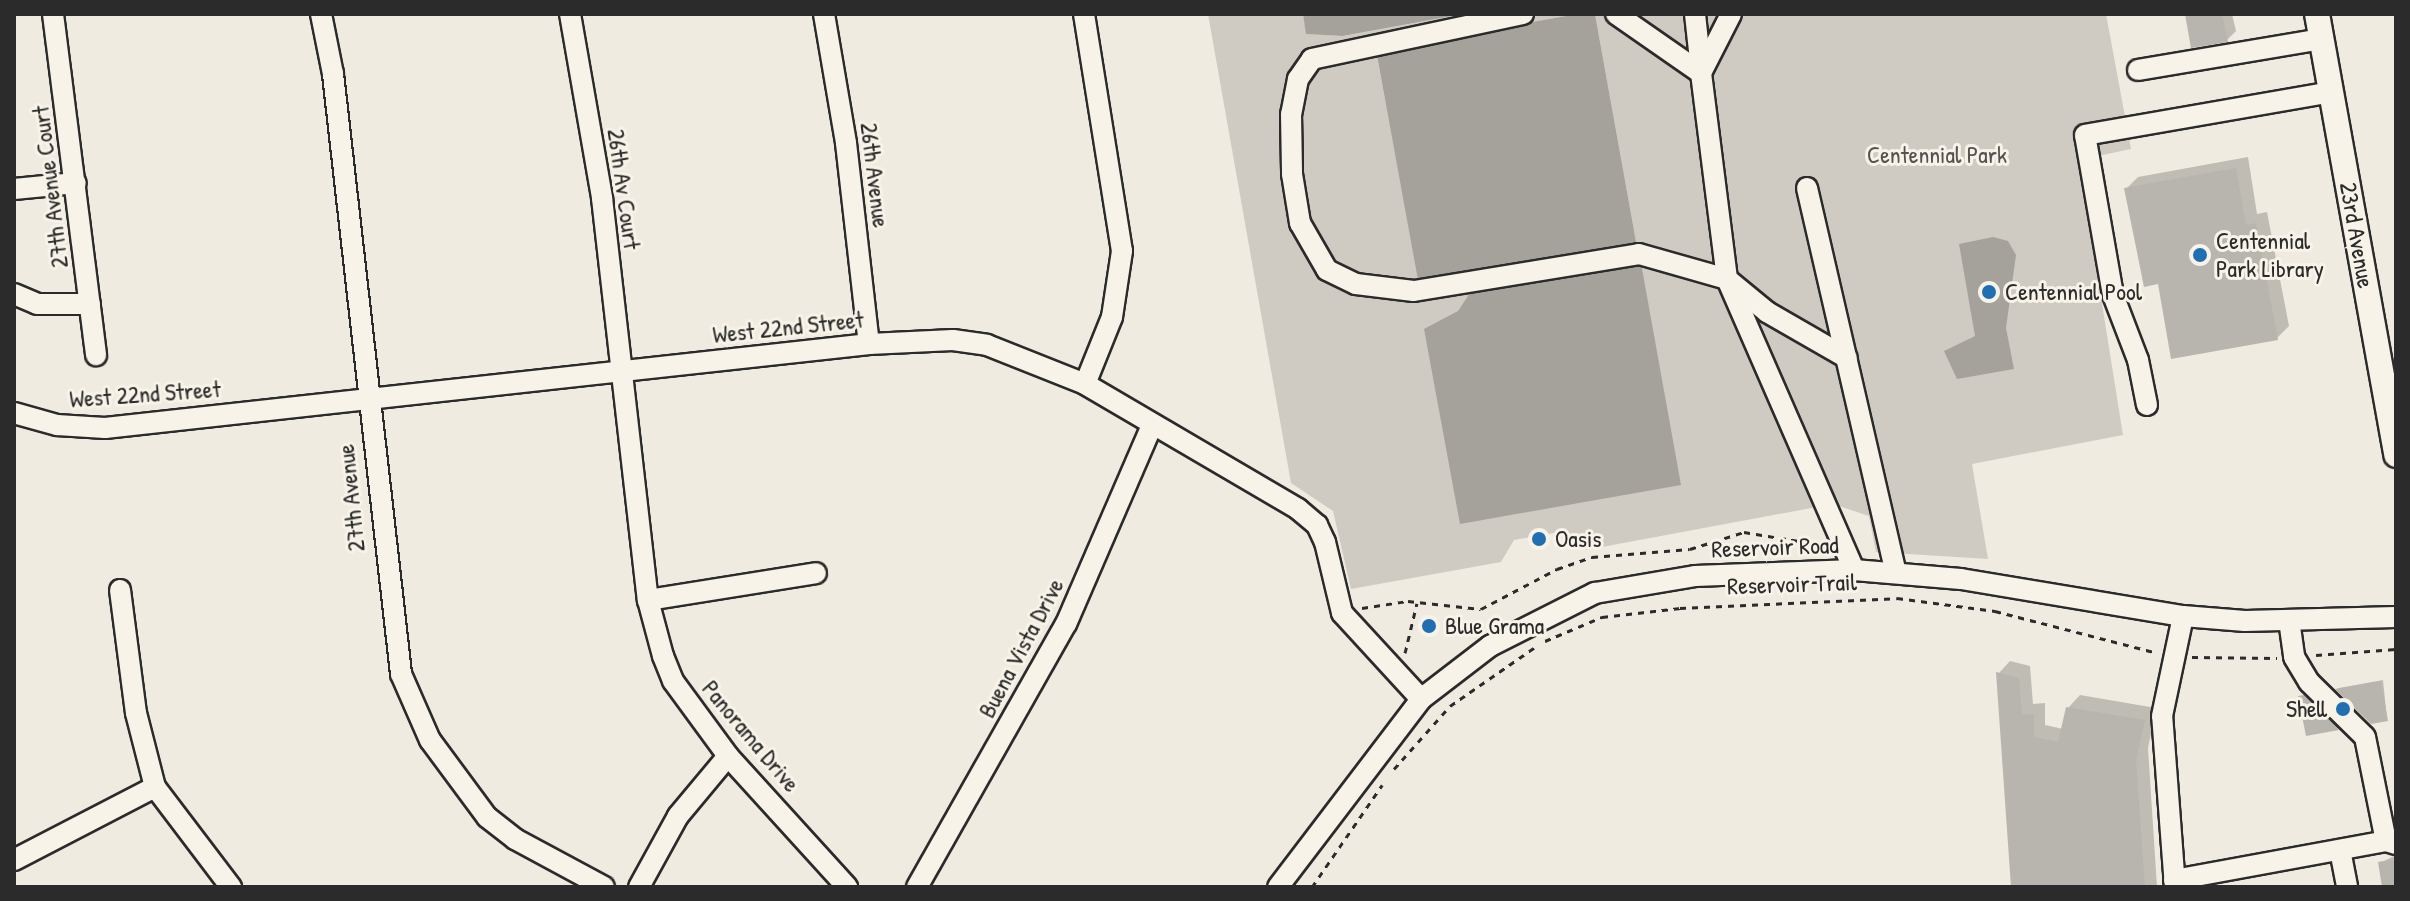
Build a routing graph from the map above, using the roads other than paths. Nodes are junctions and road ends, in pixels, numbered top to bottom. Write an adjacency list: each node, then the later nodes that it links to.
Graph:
1 (53, 14): 15 (street, 27th Avenue Court)
2 (321, 14): 26 (street, 27th Avenue)
3 (570, 14): 24 (street, 26th Av Court)
4 (824, 14): 21 (street, 26th Avenue)
5 (1084, 14): 25 (street)
6 (1523, 14): 18 (street)
7 (1616, 14): 13 (street)
8 (1695, 14): 13 (street)
9 (1731, 14): 13 (street)
10 (2317, 14): 11 (main road, 23rd Avenue)
11 (2321, 39): 12 (street); 14 (main road, 23rd Avenue)
12 (2138, 70)
13 (1701, 73): 18 (street)
14 (2331, 92): 27 (street); 30 (main road, 23rd Avenue)
15 (76, 183): 17 (street); 20 (street, 27th Avenue Court)
16 (1807, 188): 23 (street)
17 (14, 189)
18 (1727, 279): 23 (street); 31 (street)
19 (14, 294): 20 (street)
20 (90, 304): 22 (street, 27th Avenue Court)
21 (869, 344): 24 (street, West 22nd Street); 25 (street, West 22nd Street)
22 (96, 355)
23 (1847, 358): 33 (street)
24 (621, 371): 26 (street, West 22nd Street); 35 (street, Panorama Drive)
25 (1085, 384): 29 (street, West 22nd Street)
26 (366, 400): 28 (street, West 22nd Street); 47 (street, 27th Avenue)
27 (2147, 405)
28 (14, 413)
29 (1152, 425): 39 (street, West 22nd Street); 50 (street, Buena Vista Drive)
30 (2396, 455)
31 (1854, 570): 33 (street, Reservoir Road); 39 (street, Reservoir Road)
32 (816, 573): 35 (street)
33 (1896, 573): 36 (street, Reservoir Road)
34 (120, 590): 41 (street)
35 (648, 600): 40 (street, Panorama Drive)
36 (2183, 616): 38 (street, Reservoir Road); 45 (street)
37 (2396, 617): 38 (street, Reservoir Road)
38 (2289, 620): 42 (street)
39 (1421, 699): 51 (street, Reservoir Road)
40 (728, 756): 48 (street); 49 (street, Panorama Drive)
41 (155, 787): 44 (street); 46 (street)
42 (2391, 843): 43 (street)
43 (2340, 850): 45 (street); 52 (street)
44 (14, 860)
45 (2174, 883)
46 (231, 887)
47 (604, 887)
48 (639, 887)
49 (847, 887)
50 (917, 887)
51 (1278, 887)
52 (2347, 887)

